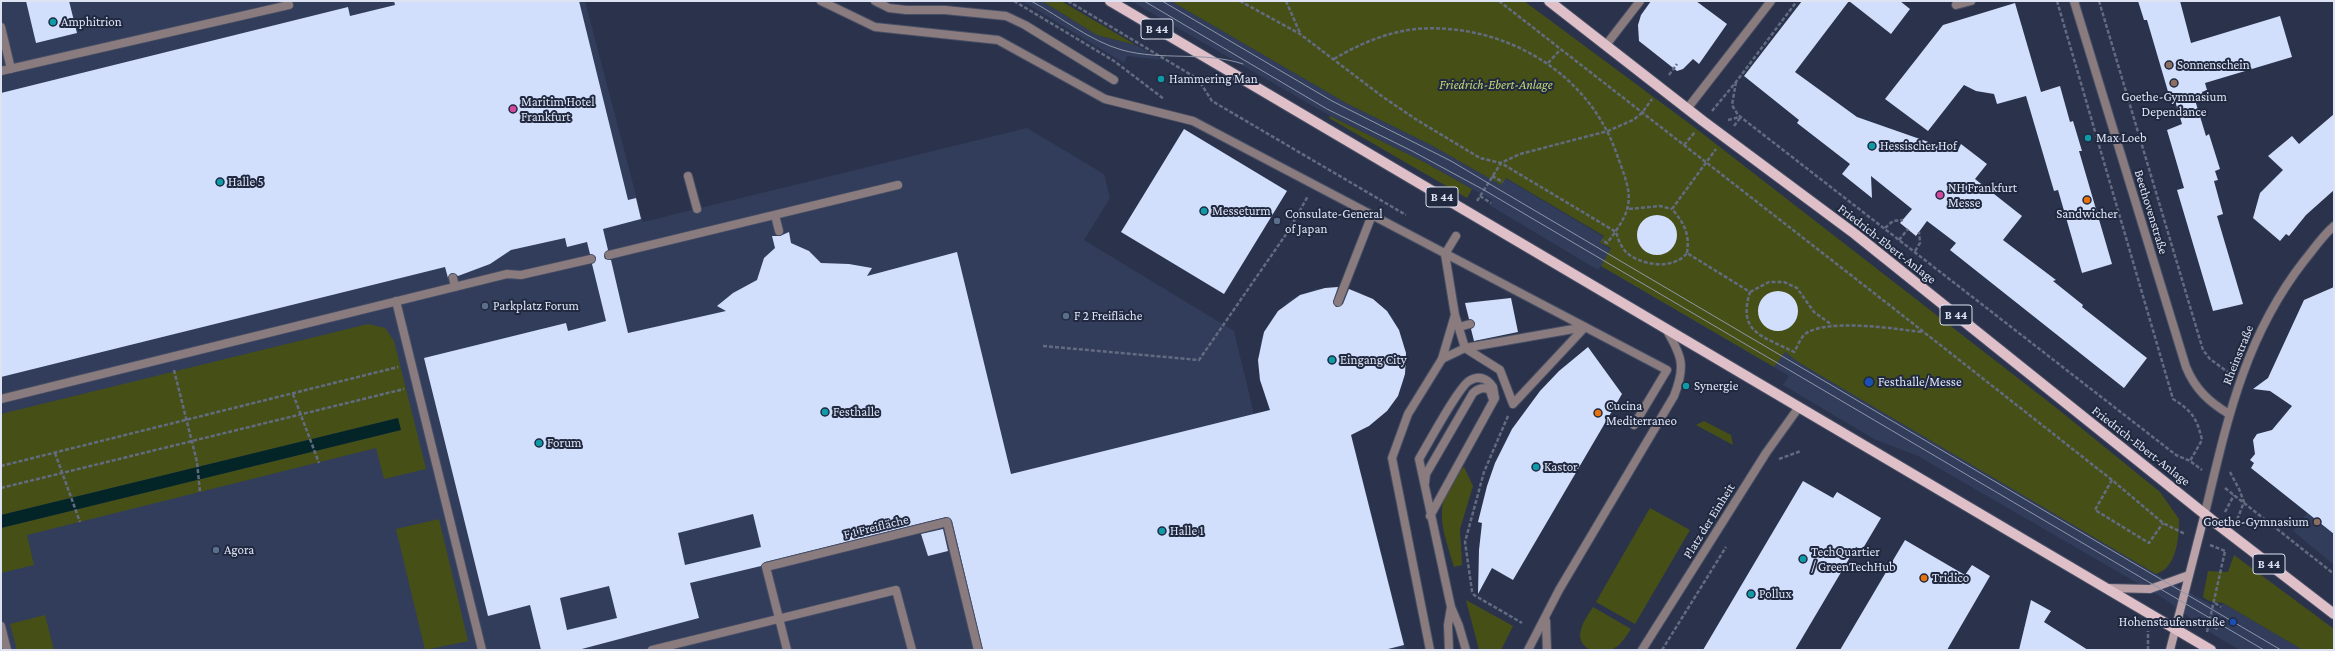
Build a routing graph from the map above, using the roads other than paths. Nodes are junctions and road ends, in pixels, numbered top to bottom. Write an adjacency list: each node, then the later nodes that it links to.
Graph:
1 (821, 1): 21 (street)
2 (875, 1): 15 (street)
3 (1110, 1): 36 (main road, B 44)
4 (1549, 1): 12 (main road, Friedrich-Ebert-Anlage / B 44)
5 (1640, 1): 12 (street)
6 (1770, 1): 16 (street)
7 (1972, 1): 10 (street)
8 (2074, 1): 42 (street, Beethovenstraße)
9 (289, 5): 13 (street)
10 (1956, 5)
11 (1, 27): 13 (street)
12 (1606, 45): 16 (main road, Friedrich-Ebert-Anlage / B 44)
13 (11, 69): 14 (street)
14 (1, 71)
15 (1114, 80)
16 (1687, 108): 45 (main road, Friedrich-Ebert-Anlage / B 44)
17 (688, 176): 19 (street)
18 (898, 185): 20 (street)
19 (697, 209)
20 (776, 215): 23 (street); 26 (street)
21 (1372, 216): 25 (street); 31 (street)
22 (2334, 226): 42 (street, Rheinstraße)
23 (779, 231)
24 (1456, 236): 25 (street)
25 (1445, 254): 32 (street); 34 (street)
26 (609, 255)
27 (591, 259): 29 (street)
28 (453, 278): 29 (street)
29 (455, 287): 30 (street)
30 (396, 301): 39 (street); 56 (street)
31 (1338, 302)
32 (1454, 315): 35 (street); 38 (street)
33 (1470, 324): 35 (street)
34 (1585, 327): 37 (street); 37 (street); 43 (street)
35 (1458, 328): 37 (street)
36 (1666, 329): 41 (main road, B 44); 51 (street)
37 (1466, 348): 38 (street)
38 (1442, 359): 61 (street)
39 (1, 399)
40 (1493, 402): 44 (street); 44 (street); 46 (street)
41 (1799, 407): 48 (main road, B 44); 66 (street, Platz der Einheit)
42 (2229, 414): 45 (street, Rheinstraße)
43 (1634, 425)
44 (1424, 488): 46 (street)
45 (2205, 513): 47 (main road); 50 (main road, Friedrich-Ebert-Anlage / B 44)
46 (1430, 516): 49 (street)
47 (2189, 575): 48 (main road); 54 (main road)
48 (2106, 588): 54 (main road, B 44)
49 (1451, 607): 62 (street); 63 (street)
50 (2334, 614)
51 (1547, 616): 64 (street); 65 (street)
52 (779, 619): 57 (street); 58 (street, F 1 Freifläche); 59 (street); 60 (street, F 1 Freifläche)
53 (1, 626): 55 (street)
54 (2175, 628): 67 (main road); 68 (main road, B 44)
55 (7, 650)
56 (482, 650)
57 (652, 650)
58 (787, 650)
59 (912, 650)
60 (978, 650)
61 (1430, 650)
62 (1449, 650)
63 (1466, 650)
64 (1528, 650)
65 (1547, 650)
66 (1642, 650)
67 (2170, 650)
68 (2211, 650)

